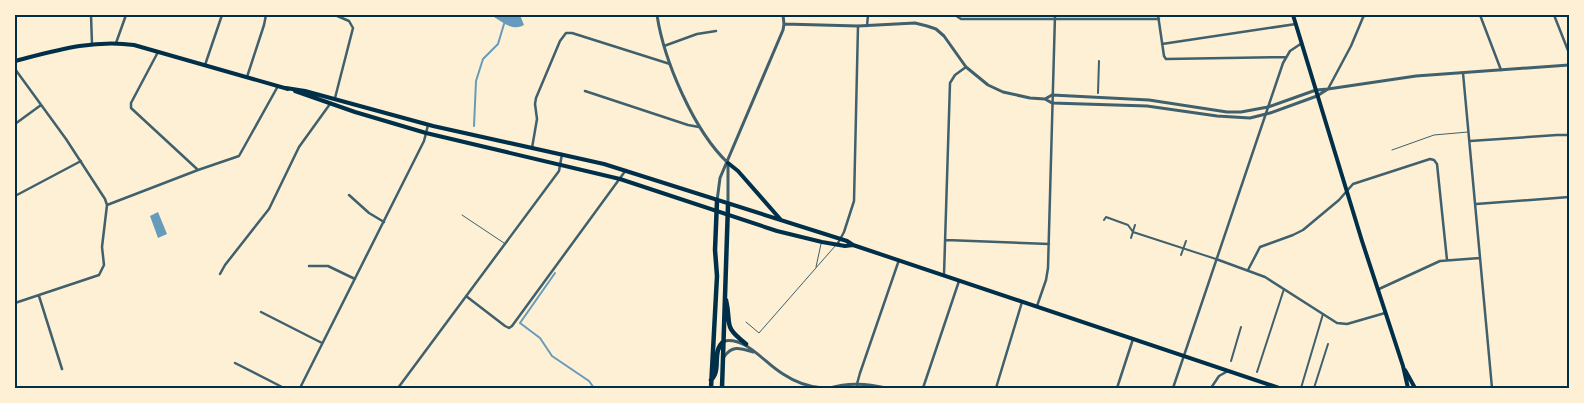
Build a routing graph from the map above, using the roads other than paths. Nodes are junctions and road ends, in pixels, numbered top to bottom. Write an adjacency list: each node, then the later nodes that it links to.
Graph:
1 (91, 15): 24 (street)
2 (126, 15): 22 (street)
3 (222, 15): 33 (street)
4 (266, 15): 39 (street)
5 (335, 15): 49 (street)
6 (657, 15): 26 (street)
7 (783, 15): 17 (street)
8 (868, 15): 20 (street)
9 (955, 15): 15 (street)
10 (1293, 15): 18 (main road)
11 (1364, 15): 12 (street); 42 (street)
12 (1372, 15)
13 (1480, 15): 37 (street)
14 (1554, 15): 28 (street)
15 (1055, 17): 16 (street); 46 (street)
16 (1158, 17): 25 (street)
17 (784, 24): 19 (street); 66 (street)
18 (1296, 24): 23 (main road); 25 (street)
19 (858, 26): 20 (street); 88 (street)
20 (868, 26): 35 (street)
21 (716, 31): 26 (street)
22 (116, 43): 24 (main road); 27 (main road)
23 (1302, 43): 29 (street); 43 (main road)
24 (92, 44): 30 (main road)
25 (1162, 44): 29 (street)
26 (664, 46): 32 (street)
27 (158, 52): 33 (main road); 68 (street)
28 (1569, 53)
29 (1286, 57): 53 (street)
30 (15, 61)
31 (1099, 61): 45 (street)
32 (670, 64): 57 (street); 62 (street)
33 (205, 65): 39 (main road)
34 (1569, 65): 37 (street)
35 (966, 67): 48 (street); 89 (street)
36 (15, 69): 52 (street)
37 (1501, 70): 38 (street)
38 (1463, 73): 42 (street); 58 (street)
39 (247, 78): 40 (main road)
40 (278, 86): 41 (main road); 68 (street)
41 (286, 88): 49 (main road); 51 (main road)
42 (1328, 89): 43 (street); 47 (street)
43 (1316, 90): 47 (main road); 53 (street)
44 (585, 91): 57 (street)
45 (1098, 93)
46 (1052, 95): 48 (street); 50 (street); 53 (street)
47 (1318, 96): 54 (street); 71 (main road)
48 (1045, 99): 50 (street)
49 (335, 100): 56 (main road)
50 (1052, 103): 54 (street); 93 (street)
51 (330, 104): 59 (main road); 105 (street)
52 (41, 105): 55 (street); 65 (street)
53 (1268, 107): 54 (street)
54 (1265, 115): 99 (street)
55 (15, 124)
56 (428, 125): 59 (street); 62 (main road)
57 (699, 127): 66 (street)
58 (1469, 132): 61 (street); 63 (lane)
59 (426, 133): 67 (main road); 84 (street)
60 (1569, 135): 61 (street)
61 (1470, 141): 76 (street)
62 (532, 148): 64 (main road)
63 (1392, 150)
64 (562, 154): 67 (street); 69 (main road)
65 (81, 161): 73 (street); 78 (street)
66 (728, 163): 75 (street); 77 (street); 83 (main road)
67 (560, 164): 70 (main road); 92 (street)
68 (198, 170): 78 (street)
69 (626, 170): 70 (street); 75 (main road)
70 (620, 179): 79 (main road); 113 (street)
71 (1347, 191): 101 (street); 104 (street); 110 (main road)
72 (349, 195): 84 (street)
73 (15, 196)
74 (1569, 197): 76 (street)
75 (717, 201): 77 (main road); 79 (main road)
76 (1475, 204): 98 (street)
77 (728, 205): 81 (main road); 83 (main road)
78 (107, 206): 112 (street)
79 (716, 212): 81 (main road); 136 (main road)
80 (462, 215): 92 (lane)
81 (728, 216): 91 (main road); 111 (main road)
82 (1104, 220): 86 (street)
83 (782, 221): 88 (main road)
84 (384, 222): 107 (street)
85 (1135, 225): 86 (street)
86 (1133, 232): 87 (street); 96 (street)
87 (1131, 238)
88 (841, 239): 94 (street); 95 (main road)
89 (946, 240): 93 (street); 106 (street)
90 (1186, 241): 96 (street)
91 (822, 242): 94 (main road); 103 (lane)
92 (505, 243): 113 (street)
93 (1049, 244): 116 (street)
94 (837, 245): 95 (main road); 103 (lane)
95 (853, 245): 100 (main road)
96 (1184, 248): 97 (street); 99 (street)
97 (1182, 255)
98 (1480, 258): 101 (street); 155 (street)
99 (1216, 259): 104 (street); 128 (street)
100 (899, 260): 106 (main road); 138 (street)
101 (1447, 260): 110 (street)
102 (309, 266): 107 (street)
103 (816, 268): 120 (lane)
104 (1248, 270): 109 (street)
105 (220, 274)
106 (944, 275): 108 (main road)
107 (355, 279): 124 (street)
108 (960, 280): 114 (main road); 145 (street)
109 (1284, 288): 119 (street); 135 (street)
110 (1377, 290): 118 (main road)
111 (725, 294): 123 (main road); 125 (main road)
112 (39, 296): 115 (street); 133 (street)
113 (466, 296): 141 (street)
114 (1022, 302): 116 (main road); 146 (street)
115 (15, 303)
116 (1037, 306): 122 (main road)
117 (261, 312): 124 (street)
118 (1385, 313): 119 (street); 132 (main road)
119 (1323, 314): 151 (street)
120 (746, 322)
121 (1241, 327): 130 (street)
122 (1133, 339): 128 (main road); 147 (street)
123 (724, 341): 125 (street); 129 (main road); 136 (main road)
124 (322, 343): 140 (street)
125 (746, 344): 127 (street)
126 (1328, 344): 152 (street)
127 (753, 352): 129 (street); 142 (street)
128 (1183, 356): 134 (main road); 148 (street)
129 (723, 358): 137 (main road)
130 (1231, 361)
131 (235, 363): 139 (street)
132 (1403, 366): 153 (main road); 154 (main road)
133 (62, 369)
134 (1228, 371): 149 (street); 150 (main road)
135 (1257, 372)
136 (711, 383)
137 (722, 386)
138 (858, 386): 143 (street); 144 (street)
139 (284, 388)
140 (300, 388)
141 (398, 388)
142 (823, 388)
143 (830, 388)
144 (886, 388)
145 (923, 388)
146 (996, 388)
147 (1117, 388)
148 (1173, 388)
149 (1211, 388)
150 (1279, 388)
151 (1301, 388)
152 (1314, 388)
153 (1408, 388)
154 (1415, 388)
155 (1492, 388)

